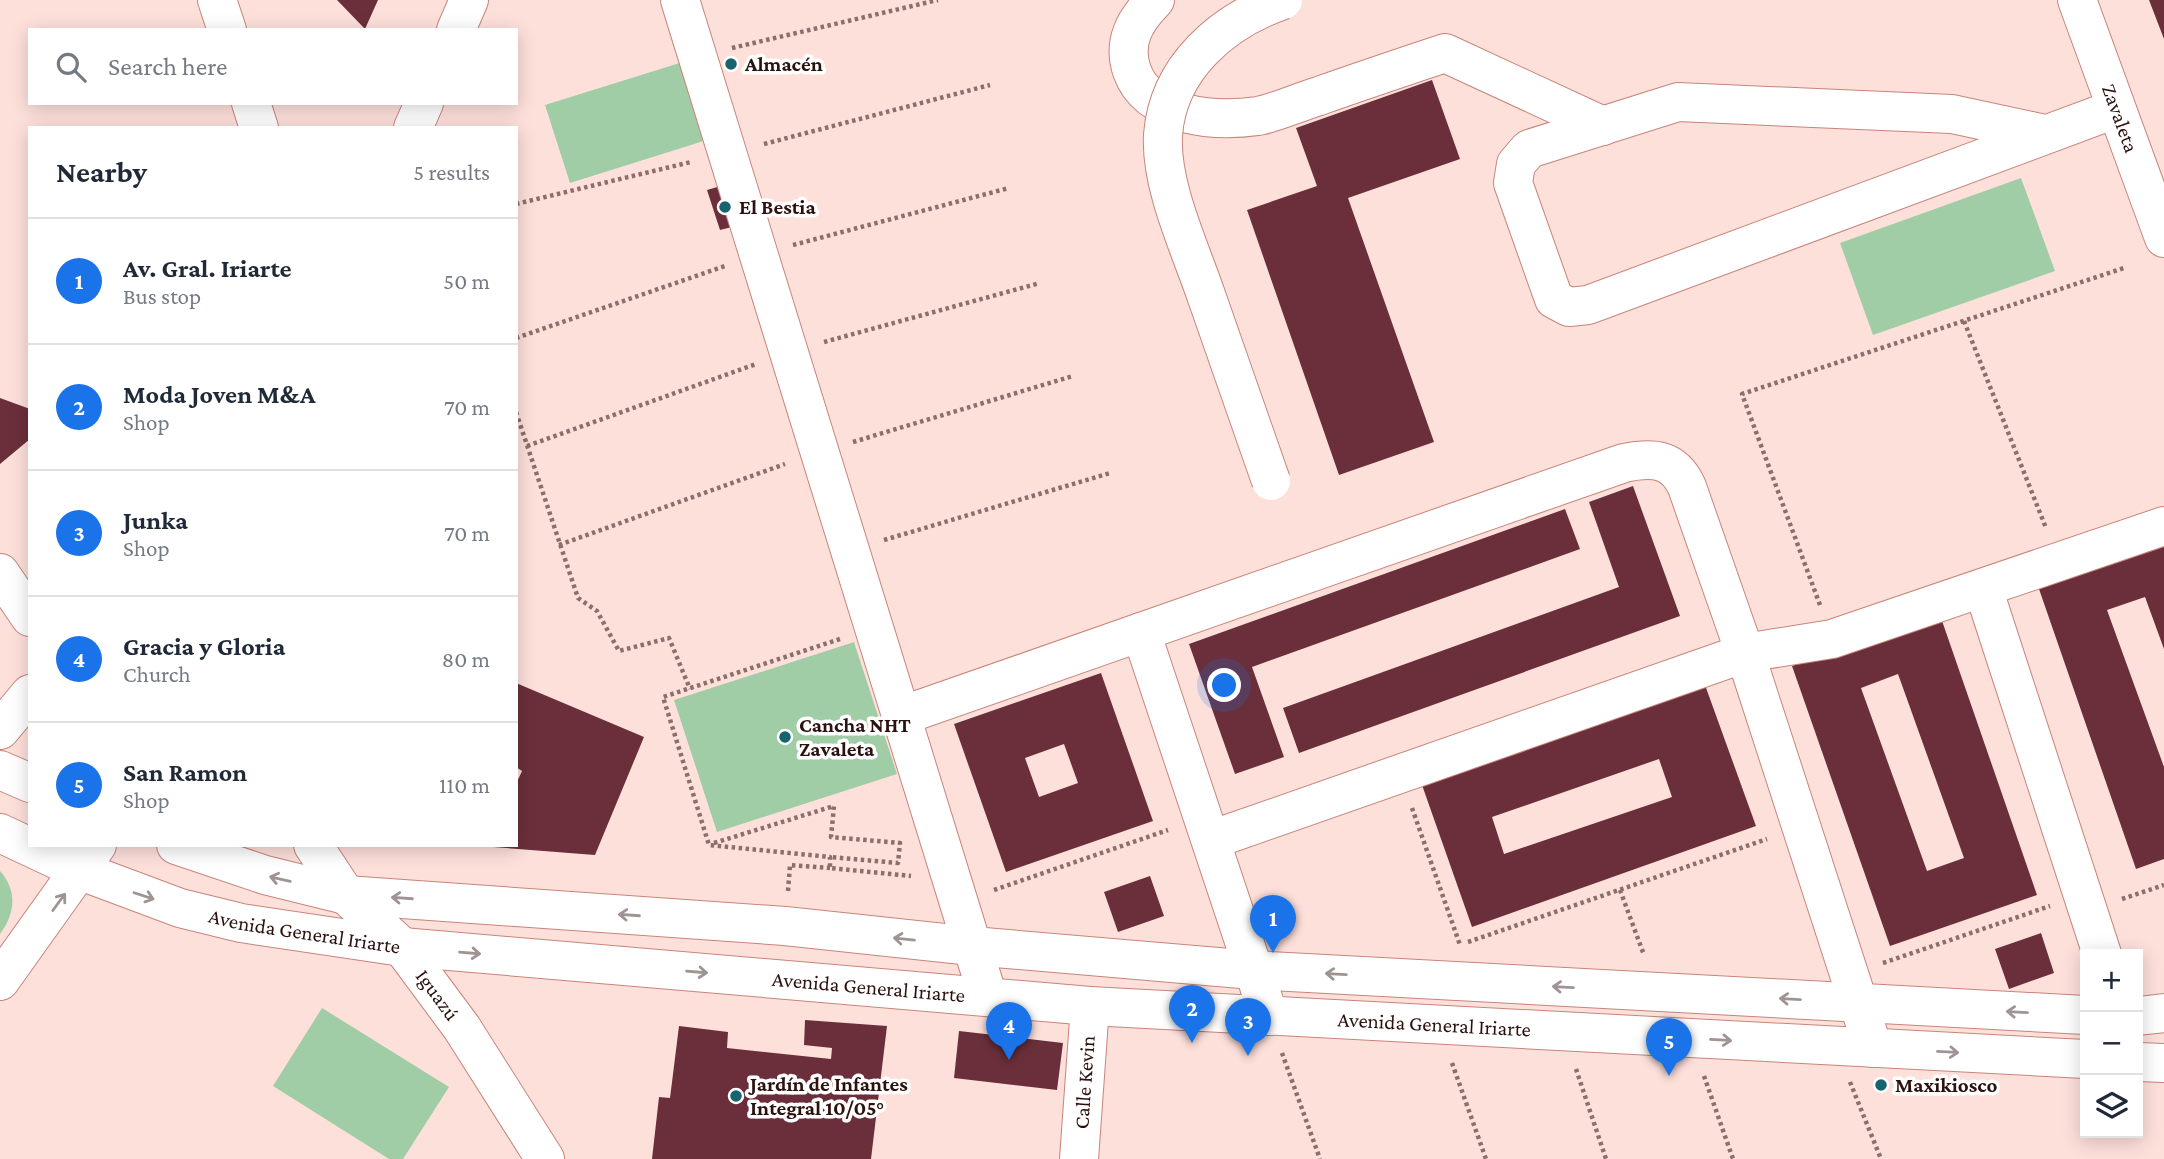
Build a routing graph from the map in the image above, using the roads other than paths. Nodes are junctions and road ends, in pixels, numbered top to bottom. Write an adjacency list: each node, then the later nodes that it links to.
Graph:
1 (217, 0): 7 (street)
2 (469, 0): 8 (street)
3 (680, 0): 25 (street)
4 (1155, 0): 14 (street)
5 (1283, 0): 17 (street, bridge)
6 (2077, 0): 11 (street, Zavaleta)
7 (225, 28)
8 (457, 28)
9 (252, 105): 12 (street)
10 (423, 105): 13 (street)
11 (2115, 109): 15 (street); 16 (street, Zavaleta)
12 (258, 126)
13 (414, 126)
14 (1603, 126): 15 (street); 15 (street)
15 (2045, 134)
16 (2164, 238)
17 (1271, 481)
18 (2164, 526): 20 (street)
19 (0, 573): 21 (street)
20 (1983, 588): 23 (street); 39 (street)
21 (28, 614)
22 (1141, 632): 23 (street); 25 (street); 29 (street)
23 (1745, 653): 29 (street); 42 (street)
24 (28, 696): 26 (street)
25 (901, 716): 37 (street)
26 (0, 730)
27 (0, 770): 28 (street)
28 (28, 782)
29 (1207, 829): 40 (street)
30 (0, 833): 31 (street, Avenida General Iriarte)
31 (28, 841)
32 (50, 847): 35 (street, Avenida General Iriarte)
33 (182, 847): 36 (street, Avenida General Iriarte, one-way to 33)
34 (314, 847): 36 (street, Iguazú)
35 (89, 858): 38 (street, Avenida General Iriarte, one-way to 38); 41 (street, one-way to 35)
36 (346, 894): 37 (street, Avenida General Iriarte, one-way to 36); 38 (street, Iguazú)
37 (972, 946): 40 (street, Avenida General Iriarte); 43 (street)
38 (402, 947): 43 (street, Avenida General Iriarte, one-way to 43); 53 (street, Iguazú)
39 (2100, 949)
40 (1253, 970): 42 (street, Avenida General Iriarte, one-way to 40); 48 (street)
41 (0, 981)
42 (1854, 989): 46 (street, Avenida General Iriarte, one-way to 42); 49 (street)
43 (988, 997): 44 (street, Avenida General Iriarte)
44 (1090, 1006): 48 (street, Avenida General Iriarte); 54 (street, Calle Kevin)
45 (2164, 1013): 47 (street)
46 (2080, 1015)
47 (2143, 1015)
48 (1269, 1016): 49 (street, Avenida General Iriarte, one-way to 49)
49 (1873, 1048): 50 (street, Avenida General Iriarte, one-way to 50)
50 (2080, 1059)
51 (2143, 1062): 52 (street)
52 (2164, 1063)
53 (545, 1159)
54 (1079, 1159)

